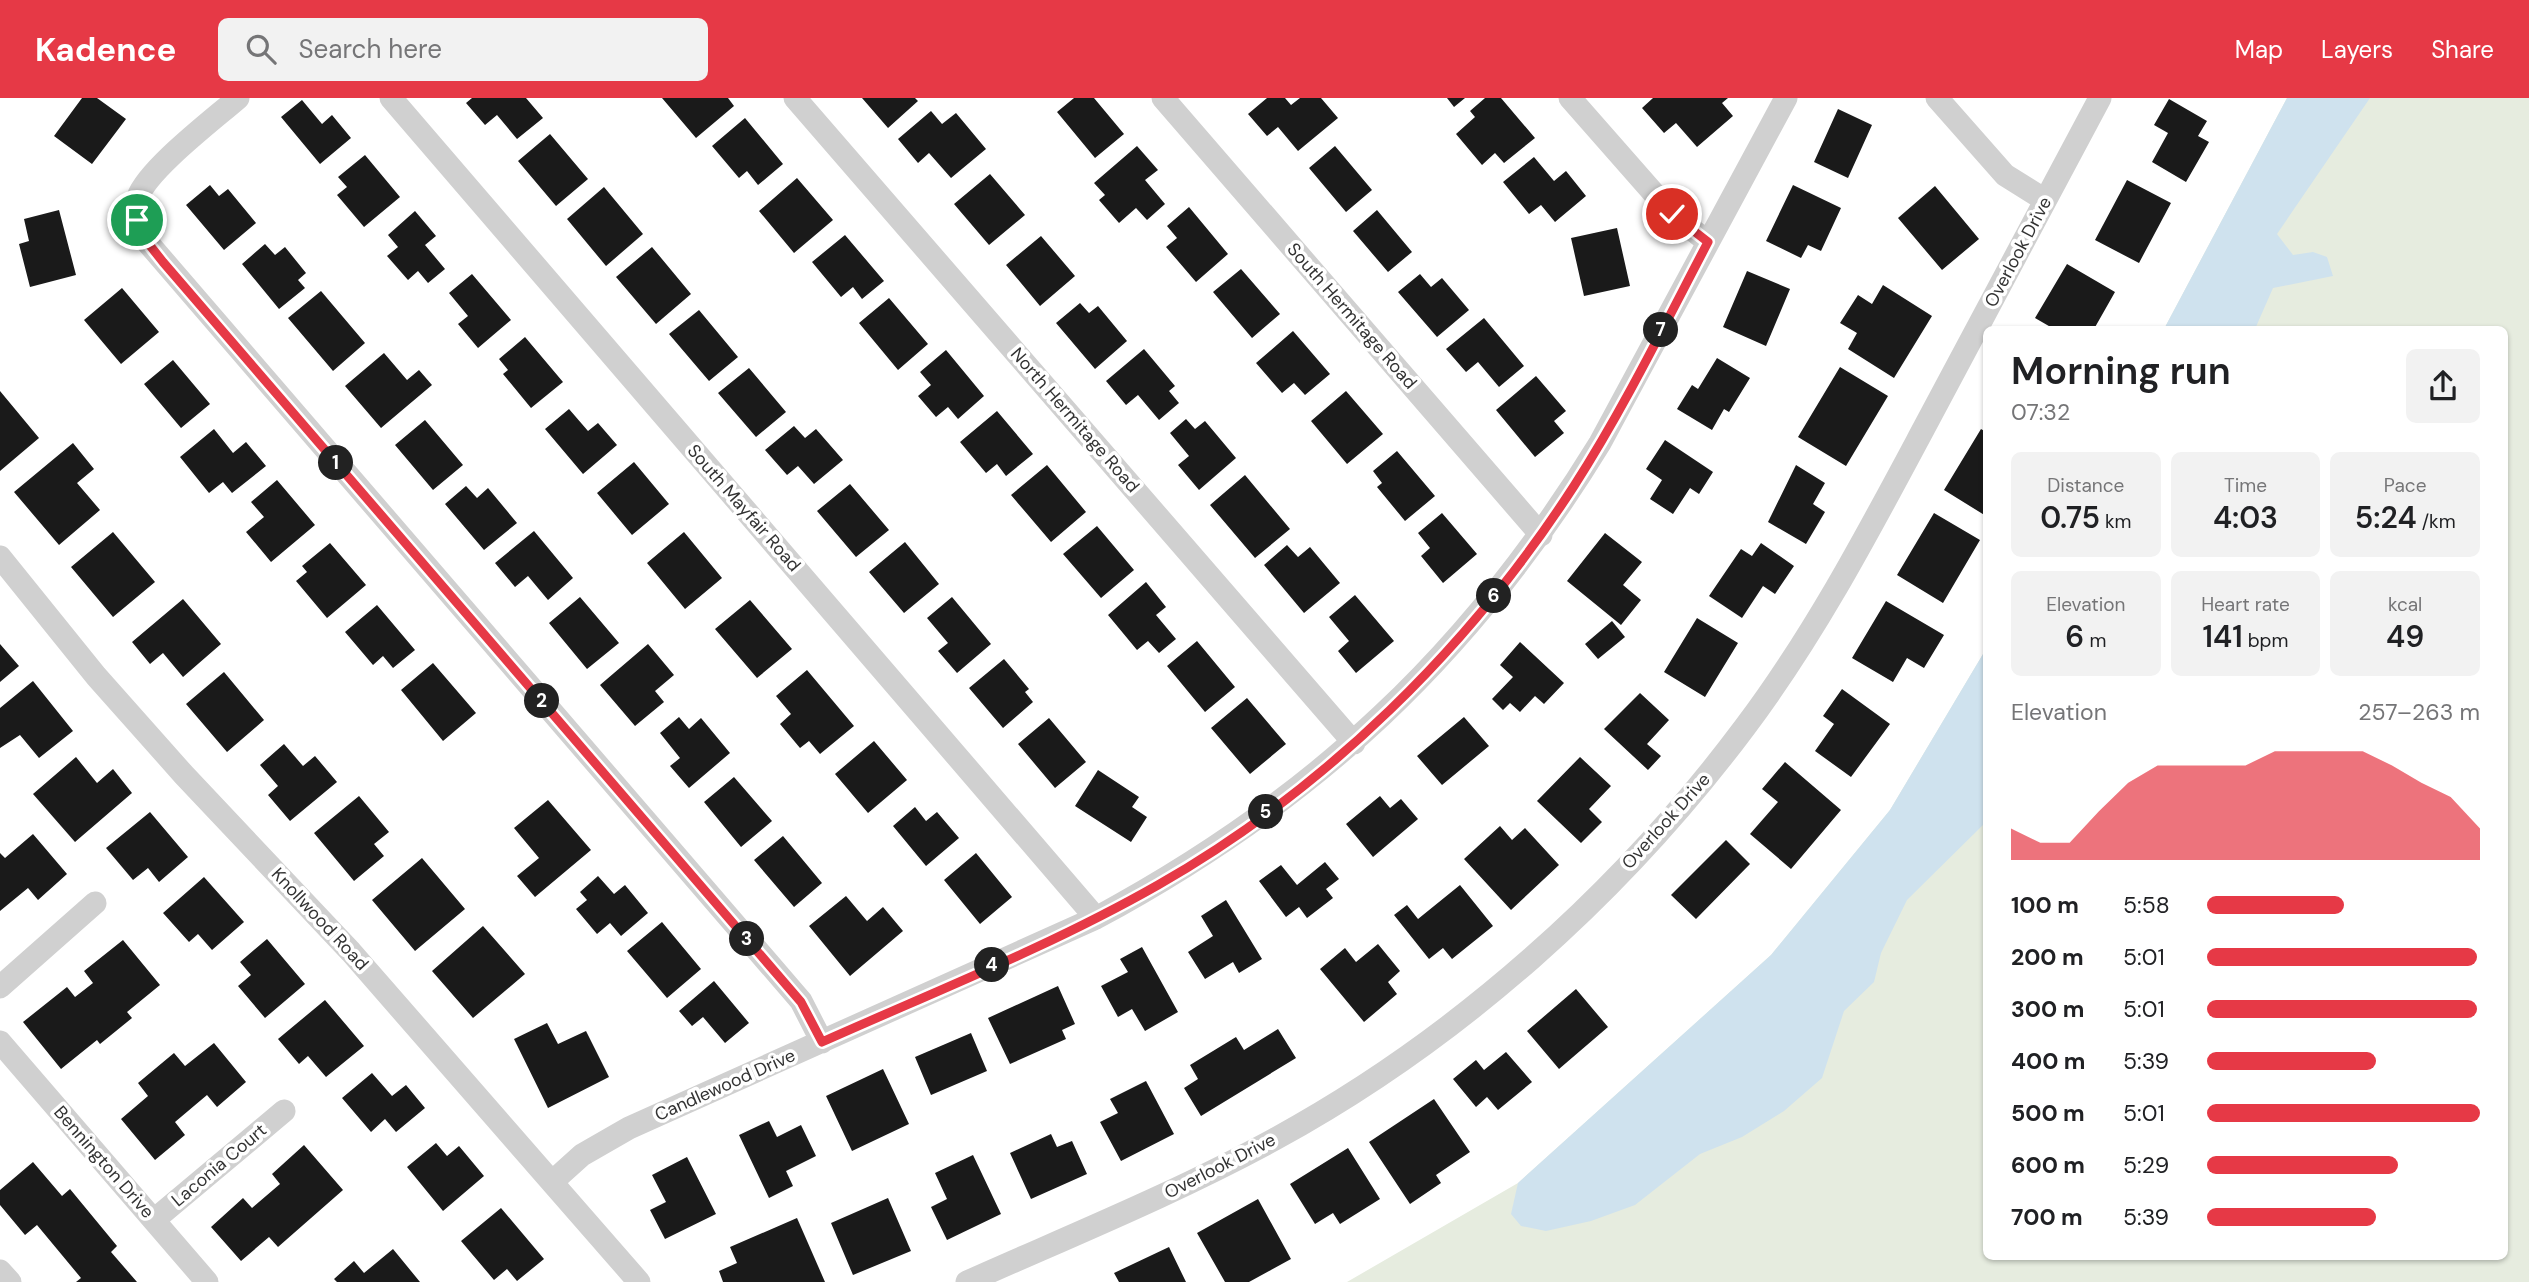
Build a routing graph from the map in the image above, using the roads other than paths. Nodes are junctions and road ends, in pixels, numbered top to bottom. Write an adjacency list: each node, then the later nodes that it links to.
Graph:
1 (238, 98): 18 (street)
2 (391, 98): 15 (street, South Mayfair Road)
3 (795, 98): 13 (street, North Hermitage Road)
4 (1163, 98): 11 (street, South Hermitage Road)
5 (1570, 98): 10 (street)
6 (1786, 98): 10 (street, Candlewood Drive)
7 (1937, 98): 9 (street)
8 (2100, 98): 9 (street, Overlook Drive)
9 (2045, 201): 26 (street, Overlook Drive)
10 (1708, 242): 11 (street, Candlewood Drive)
11 (1541, 535): 13 (street, Candlewood Drive)
12 (0, 557): 20 (street, Knollwood Road)
13 (1354, 743): 15 (street, Candlewood Drive)
14 (95, 903): 16 (street)
15 (1096, 918): 18 (street, Candlewood Drive)
16 (0, 988)
17 (0, 1042): 21 (street, Bennington Drive)
18 (822, 1042): 20 (street, Candlewood Drive)
19 (284, 1111): 21 (street, Laconia Court)
20 (552, 1182): 25 (street, Knollwood Road)
21 (154, 1220): 23 (street, Bennington Drive)
22 (0, 1271): 24 (street)
23 (201, 1280)
24 (10, 1282)
25 (639, 1282)
26 (967, 1282)

